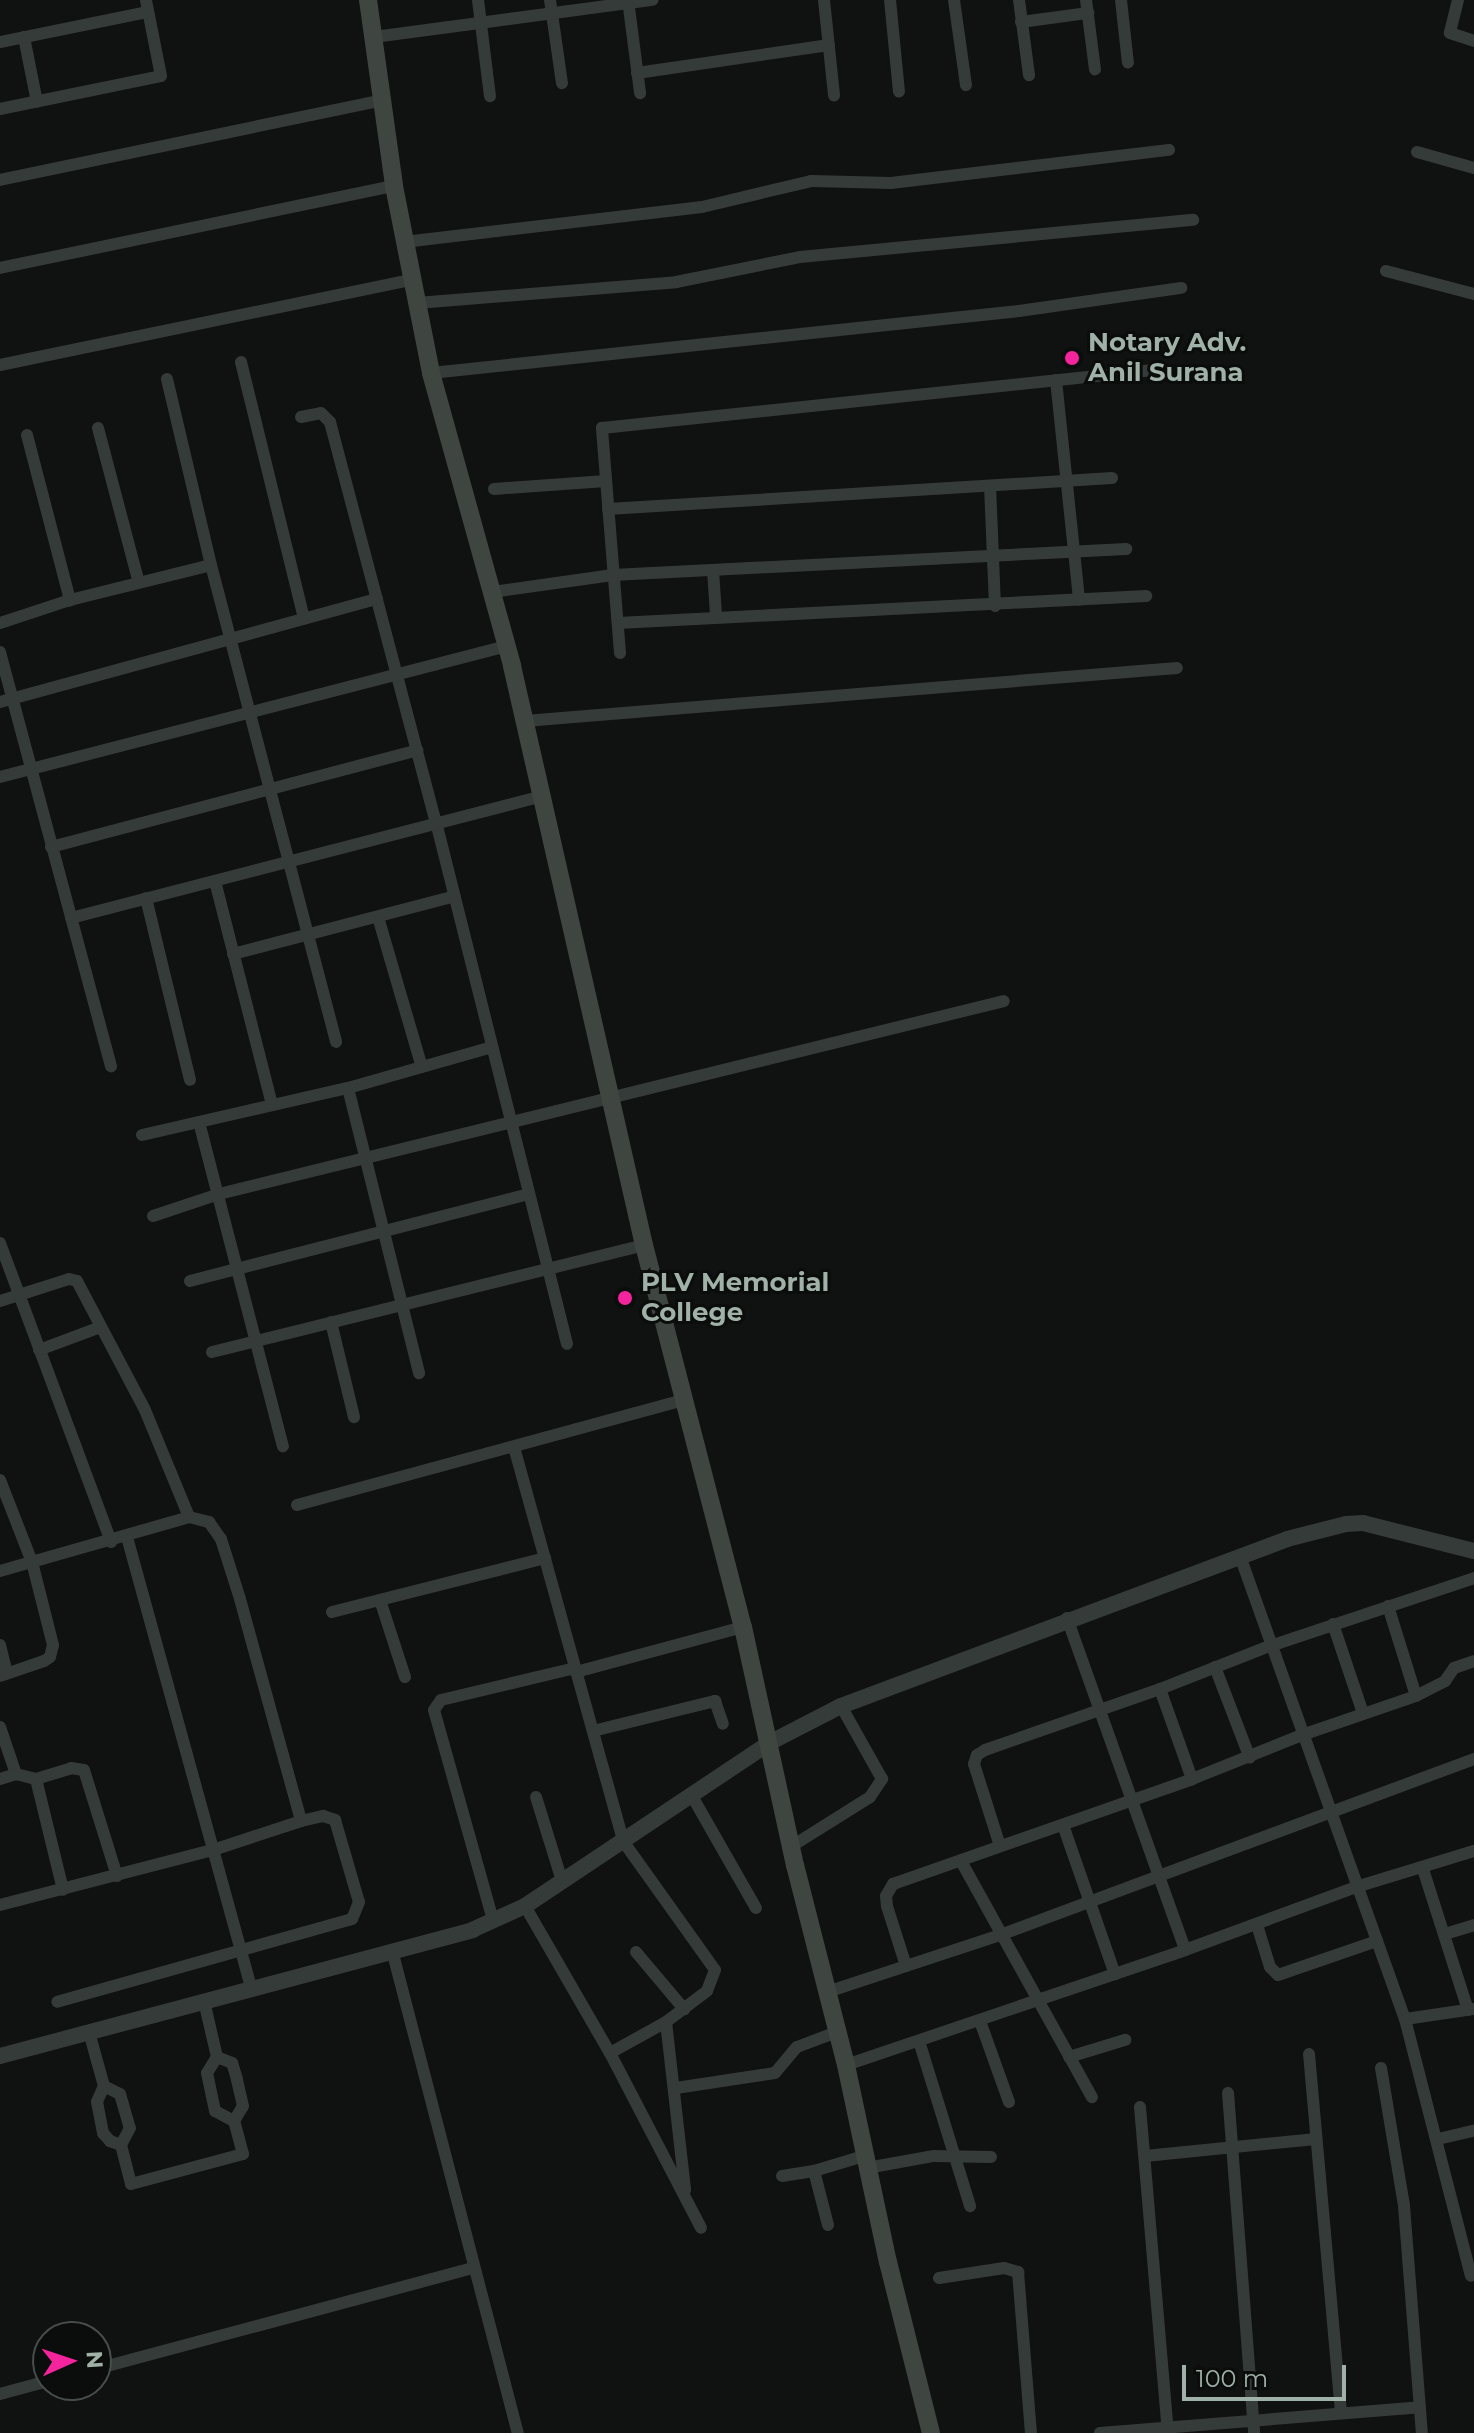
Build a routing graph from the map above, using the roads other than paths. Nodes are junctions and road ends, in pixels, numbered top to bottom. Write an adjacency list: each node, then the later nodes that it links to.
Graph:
1 (368, 0): 18 (main road)
2 (478, 0): 16 (street)
3 (550, 0): 14 (street)
4 (653, 0): 11 (street)
5 (824, 0): 21 (street)
6 (890, 0): 28 (street)
7 (954, 0): 27 (street)
8 (1019, 0): 15 (street)
9 (1121, 0): 22 (street)
10 (1458, 0): 19 (street)
11 (628, 2): 14 (street); 24 (street)
12 (147, 6): 17 (street); 33 (street)
13 (1087, 6): 15 (street); 23 (street)
14 (551, 15): 16 (street); 26 (street)
15 (1021, 22): 25 (street)
16 (481, 24): 18 (street); 31 (street)
17 (24, 37): 20 (street); 33 (street)
18 (374, 37): 32 (main road)
19 (1474, 41)
20 (0, 42)
21 (829, 45): 24 (street); 30 (street)
22 (1128, 63)
23 (1095, 69)
24 (637, 73): 29 (street)
25 (1029, 75)
26 (562, 83)
27 (966, 85)
28 (899, 92)
29 (640, 93)
30 (834, 95)
31 (490, 96)
32 (383, 100): 38 (street); 39 (main road)
33 (37, 102): 34 (street)
34 (0, 109)
35 (1169, 150): 41 (street)
36 (1417, 152): 37 (street)
37 (1474, 168)
38 (0, 180)
39 (394, 186): 41 (main road); 42 (street)
40 (1193, 220): 47 (street)
41 (404, 242): 44 (main road)
42 (0, 268)
43 (1386, 271): 46 (street)
44 (412, 280): 47 (main road); 49 (street)
45 (1181, 288): 51 (street)
46 (1474, 294)
47 (417, 303): 51 (main road)
48 (241, 362): 77 (street)
49 (0, 365)
50 (1163, 369): 53 (street)
51 (431, 373): 70 (main road)
52 (167, 379): 66 (street)
53 (1056, 380): 58 (street); 59 (street)
54 (301, 417): 72 (street)
55 (98, 428): 69 (street)
56 (27, 435): 73 (street)
57 (1112, 478): 59 (street)
58 (606, 481): 61 (street); 62 (street)
59 (1067, 481): 60 (street); 64 (street)
60 (990, 486): 62 (street); 65 (street)
61 (494, 489)
62 (608, 509): 68 (street)
63 (1126, 549): 64 (street)
64 (1075, 552): 65 (street); 74 (street)
65 (993, 557): 67 (street); 75 (street)
66 (211, 565): 69 (street); 80 (street)
67 (713, 570): 68 (street); 76 (street)
68 (613, 575): 70 (street); 79 (street)
69 (139, 583): 73 (street)
70 (492, 592): 81 (main road)
71 (1146, 596): 74 (street)
72 (377, 599): 77 (street); 85 (street)
73 (70, 600): 78 (street)
74 (1079, 600): 75 (street)
75 (995, 606): 76 (street)
76 (716, 615): 79 (street)
77 (304, 618): 80 (street)
78 (0, 623)
79 (618, 623): 83 (street)
80 (231, 638): 86 (street); 87 (street)
81 (507, 646): 85 (street); 88 (main road)
82 (0, 652): 86 (street)
83 (620, 653)
84 (1177, 668): 88 (street)
85 (397, 675): 87 (street); 89 (street)
86 (6, 700): 90 (street)
87 (250, 714): 90 (street); 92 (street)
88 (525, 721): 93 (main road)
89 (417, 750): 92 (street); 94 (street)
90 (30, 770): 91 (street); 95 (street)
91 (0, 777)
92 (269, 789): 95 (street); 96 (street)
93 (542, 796): 94 (street); 111 (main road)
94 (436, 822): 96 (street); 98 (street)
95 (51, 847): 101 (street)
96 (288, 861): 97 (street); 102 (street)
97 (215, 881): 99 (street); 103 (street)
98 (455, 896): 100 (street); 106 (street)
99 (146, 898): 101 (street); 109 (street)
100 (378, 917): 102 (street); 108 (street)
101 (71, 918): 107 (street)
102 (308, 935): 103 (street); 105 (street)
103 (233, 954): 112 (street)
104 (1004, 1001): 111 (street)
105 (336, 1042)
106 (492, 1047): 108 (street); 114 (street)
107 (111, 1066)
108 (422, 1067): 110 (street)
109 (190, 1080)
110 (348, 1088): 112 (street); 116 (street)
111 (610, 1096): 114 (street); 122 (main road)
112 (272, 1105): 113 (street)
113 (199, 1122): 115 (street); 117 (street)
114 (511, 1122): 116 (street); 118 (street)
115 (142, 1135)
116 (366, 1158): 117 (street); 120 (street)
117 (219, 1194): 119 (street); 124 (street)
118 (529, 1194): 120 (street); 123 (street)
119 (153, 1216)
120 (382, 1233): 124 (street); 128 (street)
121 (0, 1243): 126 (street)
122 (644, 1245): 123 (street); 136 (main road)
123 (547, 1266): 128 (street); 132 (street)
124 (239, 1269): 125 (street); 131 (street)
125 (190, 1281)
126 (19, 1294): 127 (street); 130 (street); 133 (street)
127 (0, 1301)
128 (401, 1304): 129 (street); 135 (street)
129 (331, 1322): 131 (street); 137 (street)
130 (101, 1327): 133 (street); 142 (street)
131 (255, 1341): 134 (street); 138 (street)
132 (567, 1344)
133 (39, 1350): 144 (street)
134 (212, 1352)
135 (419, 1373)
136 (684, 1400): 139 (street); 156 (main road)
137 (354, 1417)
138 (283, 1446)
139 (514, 1447): 141 (street); 147 (street)
140 (0, 1480): 148 (street)
141 (297, 1505)
142 (189, 1517): 143 (street); 184 (street)
143 (127, 1537): 144 (street); 189 (street)
144 (111, 1542): 148 (street)
145 (1474, 1551): 146 (street)
146 (1240, 1556): 154 (street); 158 (street)
147 (545, 1558): 151 (street); 161 (street)
148 (32, 1562): 149 (street); 162 (street)
149 (0, 1571)
150 (1474, 1578): 152 (street)
151 (380, 1600): 153 (street); 163 (street)
152 (1388, 1606): 155 (street); 165 (street)
153 (332, 1612)
154 (1067, 1618): 166 (street); 167 (street)
155 (1333, 1624): 158 (street); 168 (street)
156 (743, 1627): 161 (street); 173 (main road)
157 (0, 1645): 162 (street)
158 (1270, 1646): 160 (street); 172 (street)
159 (1474, 1661): 165 (street)
160 (1215, 1667): 164 (street); 174 (street)
161 (576, 1670): 171 (street); 202 (street)
162 (4, 1674)
163 (405, 1677)
164 (1160, 1689): 167 (street); 179 (street)
165 (1416, 1696): 168 (street)
166 (841, 1706): 173 (street); 187 (street)
167 (1099, 1709): 182 (street); 188 (street)
168 (1363, 1713): 172 (street)
169 (723, 1724): 171 (street)
170 (0, 1727): 176 (street)
171 (593, 1731): 186 (street)
172 (1302, 1735): 174 (street); 183 (street)
173 (769, 1743): 180 (street); 187 (main road)
174 (1250, 1758): 179 (street)
175 (1474, 1759): 183 (street)
176 (16, 1774): 177 (street); 178 (street)
177 (0, 1779)
178 (36, 1779): 193 (street); 197 (street)
179 (1192, 1779): 182 (street)
180 (692, 1796): 186 (street); 201 (street)
181 (536, 1797): 195 (street)
182 (1130, 1800): 185 (street); 194 (street)
183 (1328, 1812): 194 (street); 196 (street)
184 (301, 1821): 189 (street); 209 (street)
185 (1063, 1825): 188 (street); 198 (street)
186 (623, 1841): 195 (street); 219 (street)
187 (792, 1846): 215 (main road)
188 (1000, 1846): 191 (street)
189 (213, 1850): 193 (street); 209 (street)
190 (1474, 1851): 192 (street)
191 (961, 1861): 206 (street); 212 (street)
192 (1423, 1869): 196 (street); 205 (street)
193 (117, 1876): 197 (street)
194 (1159, 1877): 198 (street); 208 (street)
195 (562, 1881): 200 (street)
196 (1356, 1887): 203 (street); 207 (street)
197 (63, 1890): 199 (street)
198 (1090, 1902): 206 (street); 213 (street)
199 (0, 1905)
200 (525, 1906): 202 (street); 228 (street)
201 (756, 1908)
202 (493, 1920): 211 (street)
203 (1257, 1925): 207 (street); 208 (street)
204 (1474, 1925): 205 (street)
205 (1445, 1934): 220 (street)
206 (1000, 1935): 212 (street); 216 (street)
207 (1377, 1941): 221 (street)
208 (1185, 1950): 213 (street)
209 (241, 1952): 214 (street); 218 (street)
210 (636, 1952): 219 (street)
211 (393, 1954): 214 (street); 257 (street)
212 (906, 1966): 215 (street)
213 (1115, 1974): 216 (street)
214 (251, 1988): 217 (street)
215 (827, 1992): 225 (main road)
216 (1037, 2000): 222 (street); 232 (street)
217 (204, 2001): 224 (street); 231 (street)
218 (57, 2002)
219 (684, 2009): 223 (street)
220 (1471, 2009): 221 (street)
221 (1405, 2019): 244 (street)
222 (980, 2021): 227 (street); 239 (street)
223 (666, 2022): 228 (street); 236 (street)
224 (89, 2032): 230 (street); 235 (street)
225 (837, 2032): 233 (main road); 236 (street)
226 (1125, 2040): 232 (street)
227 (919, 2041): 233 (street); 248 (street)
228 (610, 2053): 253 (street)
229 (1309, 2054): 243 (street)
230 (0, 2056)
231 (217, 2057): 241 (street); 241 (street)
232 (1069, 2057): 238 (street)
233 (846, 2065): 250 (main road)
234 (1381, 2068): 263 (street)
235 (104, 2086): 245 (street); 245 (street)
236 (676, 2088): 253 (street)
237 (1228, 2093): 246 (street)
238 (1092, 2097)
239 (1009, 2102)
240 (1140, 2107): 247 (street)
241 (234, 2121): 245 (street)
242 (1474, 2131): 244 (street)
243 (1316, 2139): 246 (street); 264 (street)
244 (1438, 2139): 258 (street)
245 (121, 2145)
246 (1232, 2148): 247 (street); 265 (street)
247 (1145, 2156): 266 (street)
248 (952, 2157): 249 (street); 250 (street); 254 (street)
249 (991, 2157)
250 (865, 2162): 251 (street); 268 (main road)
251 (814, 2171): 252 (street); 255 (street)
252 (782, 2176)
253 (686, 2197): 256 (street)
254 (970, 2206)
255 (828, 2225)
256 (701, 2228)
257 (474, 2268): 260 (street); 267 (street)
258 (1471, 2276)
259 (939, 2278): 269 (street)
260 (112, 2365)
261 (32, 2385): 262 (street)
262 (0, 2394)
263 (1420, 2407): 264 (street); 271 (street)
264 (1341, 2413): 265 (street)
265 (1253, 2427): 266 (street)
266 (1168, 2430): 270 (street)
267 (518, 2433)
268 (931, 2433)
269 (1031, 2433)
270 (1100, 2433)
271 (1422, 2433)

